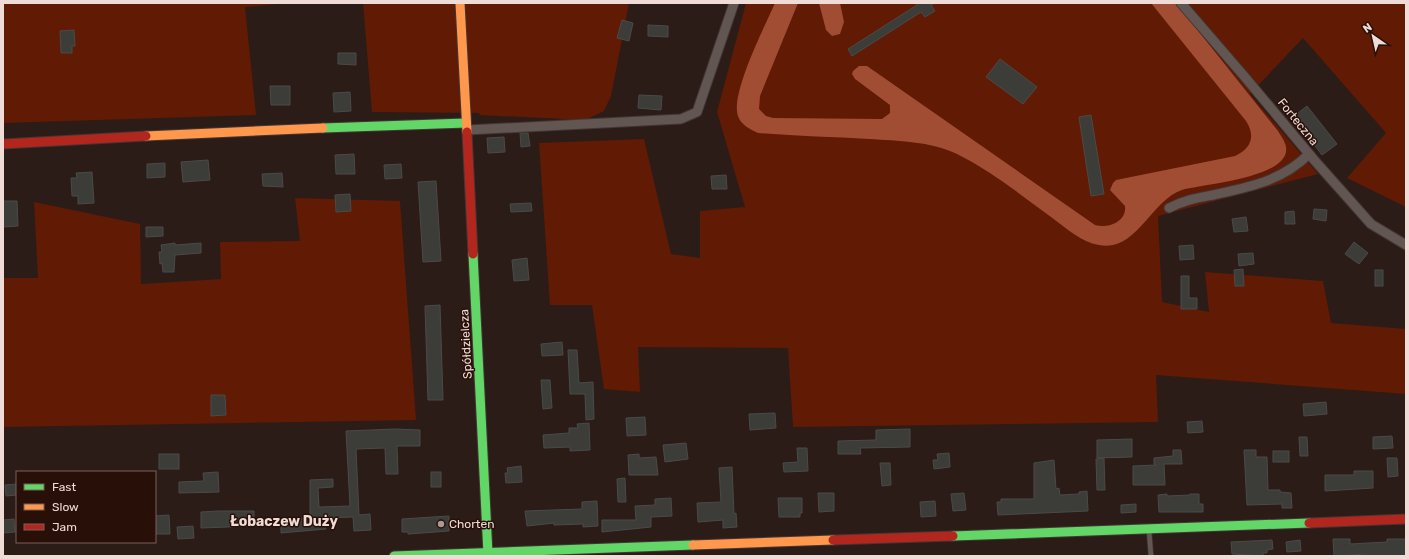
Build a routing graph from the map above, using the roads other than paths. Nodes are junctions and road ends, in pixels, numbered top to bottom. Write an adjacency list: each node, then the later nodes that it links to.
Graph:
1 (460, 3): 4 (main road, Spółdzielcza)
2 (734, 3): 4 (street)
3 (1180, 3): 6 (street, Forteczna)
4 (467, 129): 5 (main road); 11 (main road, Spółdzielcza)
5 (3, 144)
6 (1309, 154): 7 (street); 8 (street, Forteczna)
7 (1170, 208)
8 (1406, 245)
9 (1406, 519): 10 (main road)
10 (1149, 529): 11 (main road); 13 (lane)
11 (488, 554): 12 (main road)
12 (394, 556)
13 (1151, 556)

